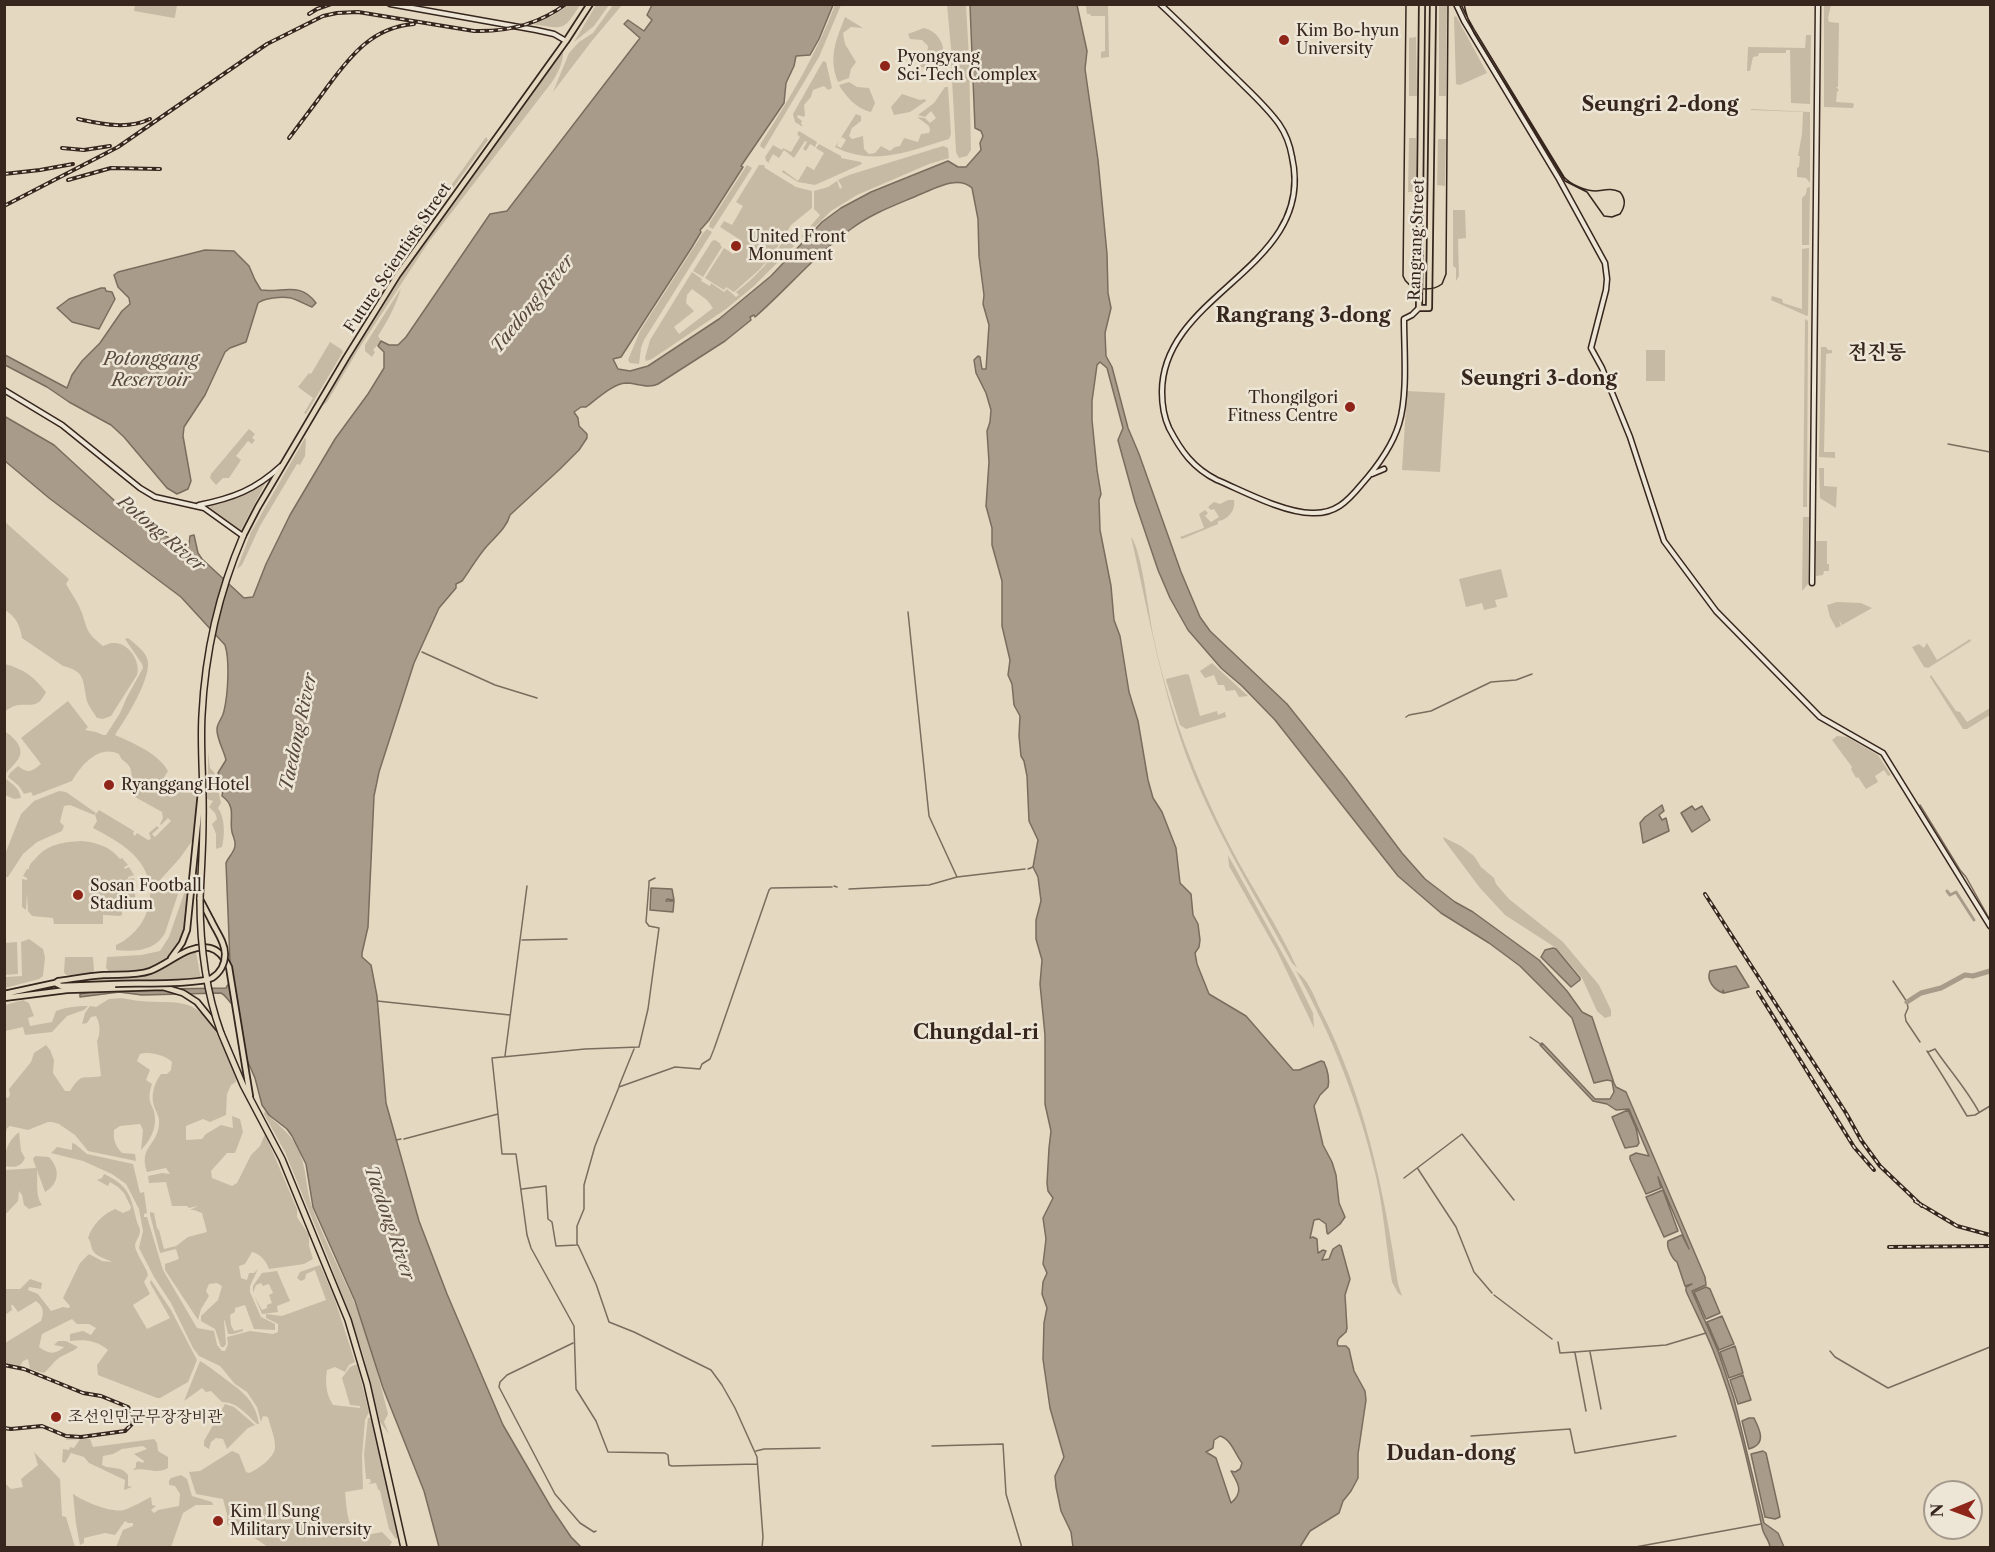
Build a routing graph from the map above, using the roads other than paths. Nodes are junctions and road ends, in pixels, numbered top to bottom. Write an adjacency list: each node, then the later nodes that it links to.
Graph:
1 (390, 4): 8 (main road)
2 (590, 4): 8 (main road, Future Scientists Street)
3 (1160, 4): 13 (main road)
4 (1422, 4): 9 (main road, Rangrang Street)
5 (1433, 4): 9 (main road, Rangrang Street)
6 (1456, 4): 19 (main road)
7 (1818, 4): 16 (main road)
8 (566, 41): 11 (main road, Future Scientists Street)
9 (1419, 308): 13 (main road)
10 (4, 390): 14 (main road)
11 (286, 462): 14 (main road); 15 (main road, Future Scientists Street)
12 (1384, 469): 13 (main road)
13 (1367, 478)
14 (198, 505): 15 (main road)
15 (243, 536): 17 (highway)
16 (1812, 583)
17 (201, 776): 18 (highway); 20 (main road)
18 (200, 899): 21 (main road, bridge); 23 (highway, bridge)
19 (1990, 926)
20 (165, 963): 21 (main road); 24 (main road, bridge)
21 (56, 982): 22 (main road)
22 (4, 996): 23 (main road)
23 (222, 1036): 24 (highway)
24 (250, 1098): 25 (highway)
25 (404, 1548)

